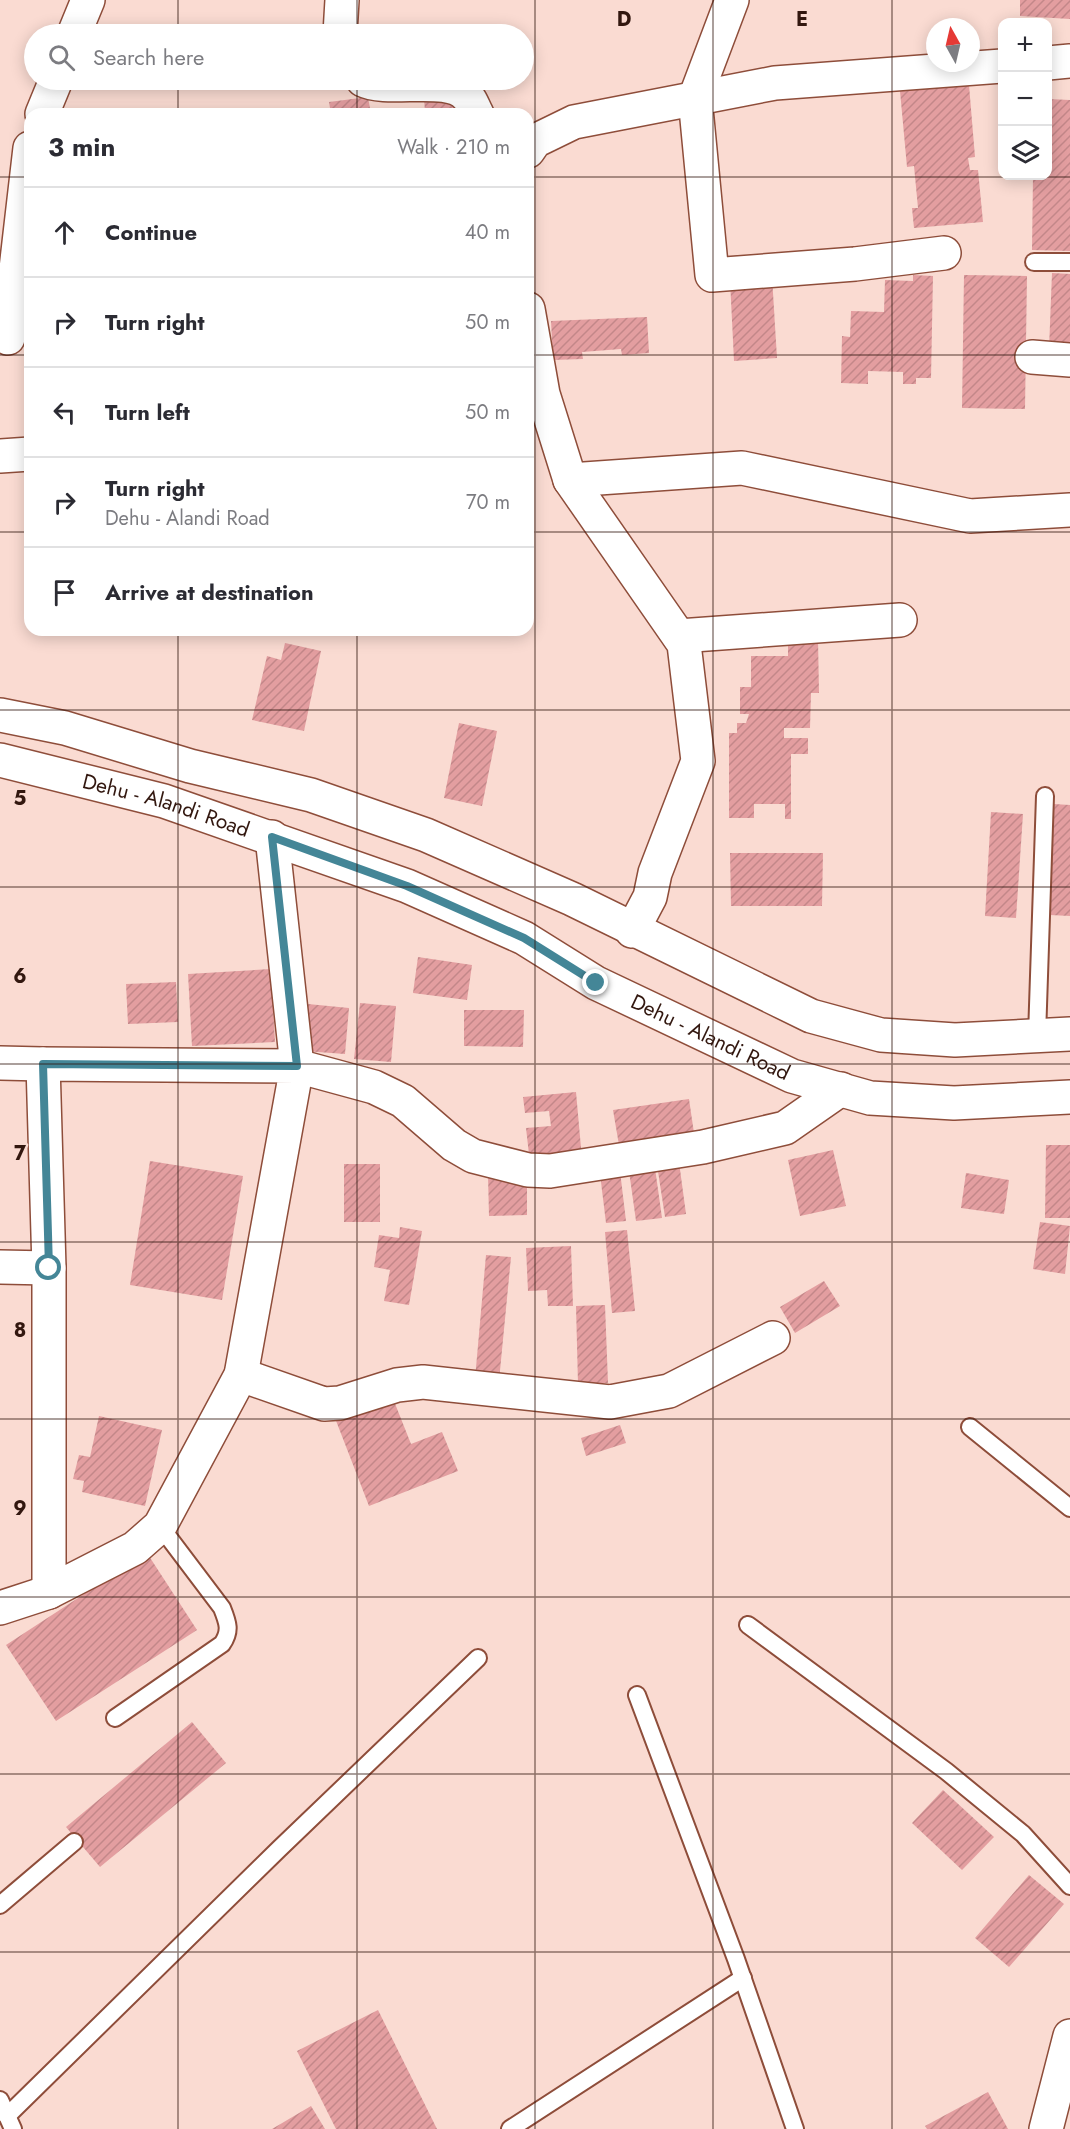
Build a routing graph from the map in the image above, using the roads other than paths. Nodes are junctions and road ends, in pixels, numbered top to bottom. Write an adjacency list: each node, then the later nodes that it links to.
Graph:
1 (88, 0): 4 (street)
2 (342, 0): 5 (street)
3 (732, 0): 11 (street)
4 (78, 24)
5 (341, 24)
6 (1070, 62): 7 (street)
7 (1052, 63)
8 (998, 66): 11 (street)
9 (52, 90): 12 (street)
10 (460, 90): 13 (street)
11 (695, 98): 14 (street); 16 (street)
12 (44, 108)
13 (474, 108)
14 (534, 142)
15 (24, 214): 19 (street)
16 (944, 253)
17 (1034, 262): 18 (lane)
18 (1070, 262)
19 (13, 336)
20 (1032, 357): 21 (street)
21 (1070, 360)
22 (535, 394): 25 (street)
23 (24, 454): 24 (street)
24 (0, 456)
25 (570, 480): 26 (street); 28 (street)
26 (1070, 510)
27 (900, 620): 28 (street)
28 (679, 636): 33 (street)
29 (0, 715): 33 (street)
30 (0, 760): 32 (street, Dehu - Alandi Road)
31 (1045, 796): 35 (lane)
32 (272, 837): 38 (street); 39 (street, Dehu - Alandi Road)
33 (632, 930): 35 (street)
34 (1070, 1034): 35 (street)
35 (1038, 1036)
36 (0, 1063): 37 (street)
37 (43, 1064): 38 (street); 42 (street)
38 (297, 1066): 39 (street); 44 (street)
39 (841, 1089): 40 (street, Dehu - Alandi Road)
40 (1070, 1097)
41 (0, 1267): 42 (street)
42 (49, 1268): 48 (street)
43 (773, 1338): 44 (street)
44 (241, 1375): 47 (street)
45 (970, 1427): 46 (lane)
46 (1070, 1508)
47 (160, 1526): 48 (street); 53 (lane)
48 (49, 1592): 49 (street)
49 (0, 1608)
50 (748, 1625): 55 (lane)
51 (478, 1658): 60 (lane)
52 (637, 1695): 57 (lane)
53 (115, 1718)
54 (74, 1842): 56 (lane)
55 (1070, 1886)
56 (0, 1905)
57 (743, 1978): 61 (lane); 62 (lane)
58 (1070, 2036): 63 (street)
59 (0, 2100): 60 (lane)
60 (10, 2123)
61 (510, 2129)
62 (795, 2129)
63 (1046, 2129)

